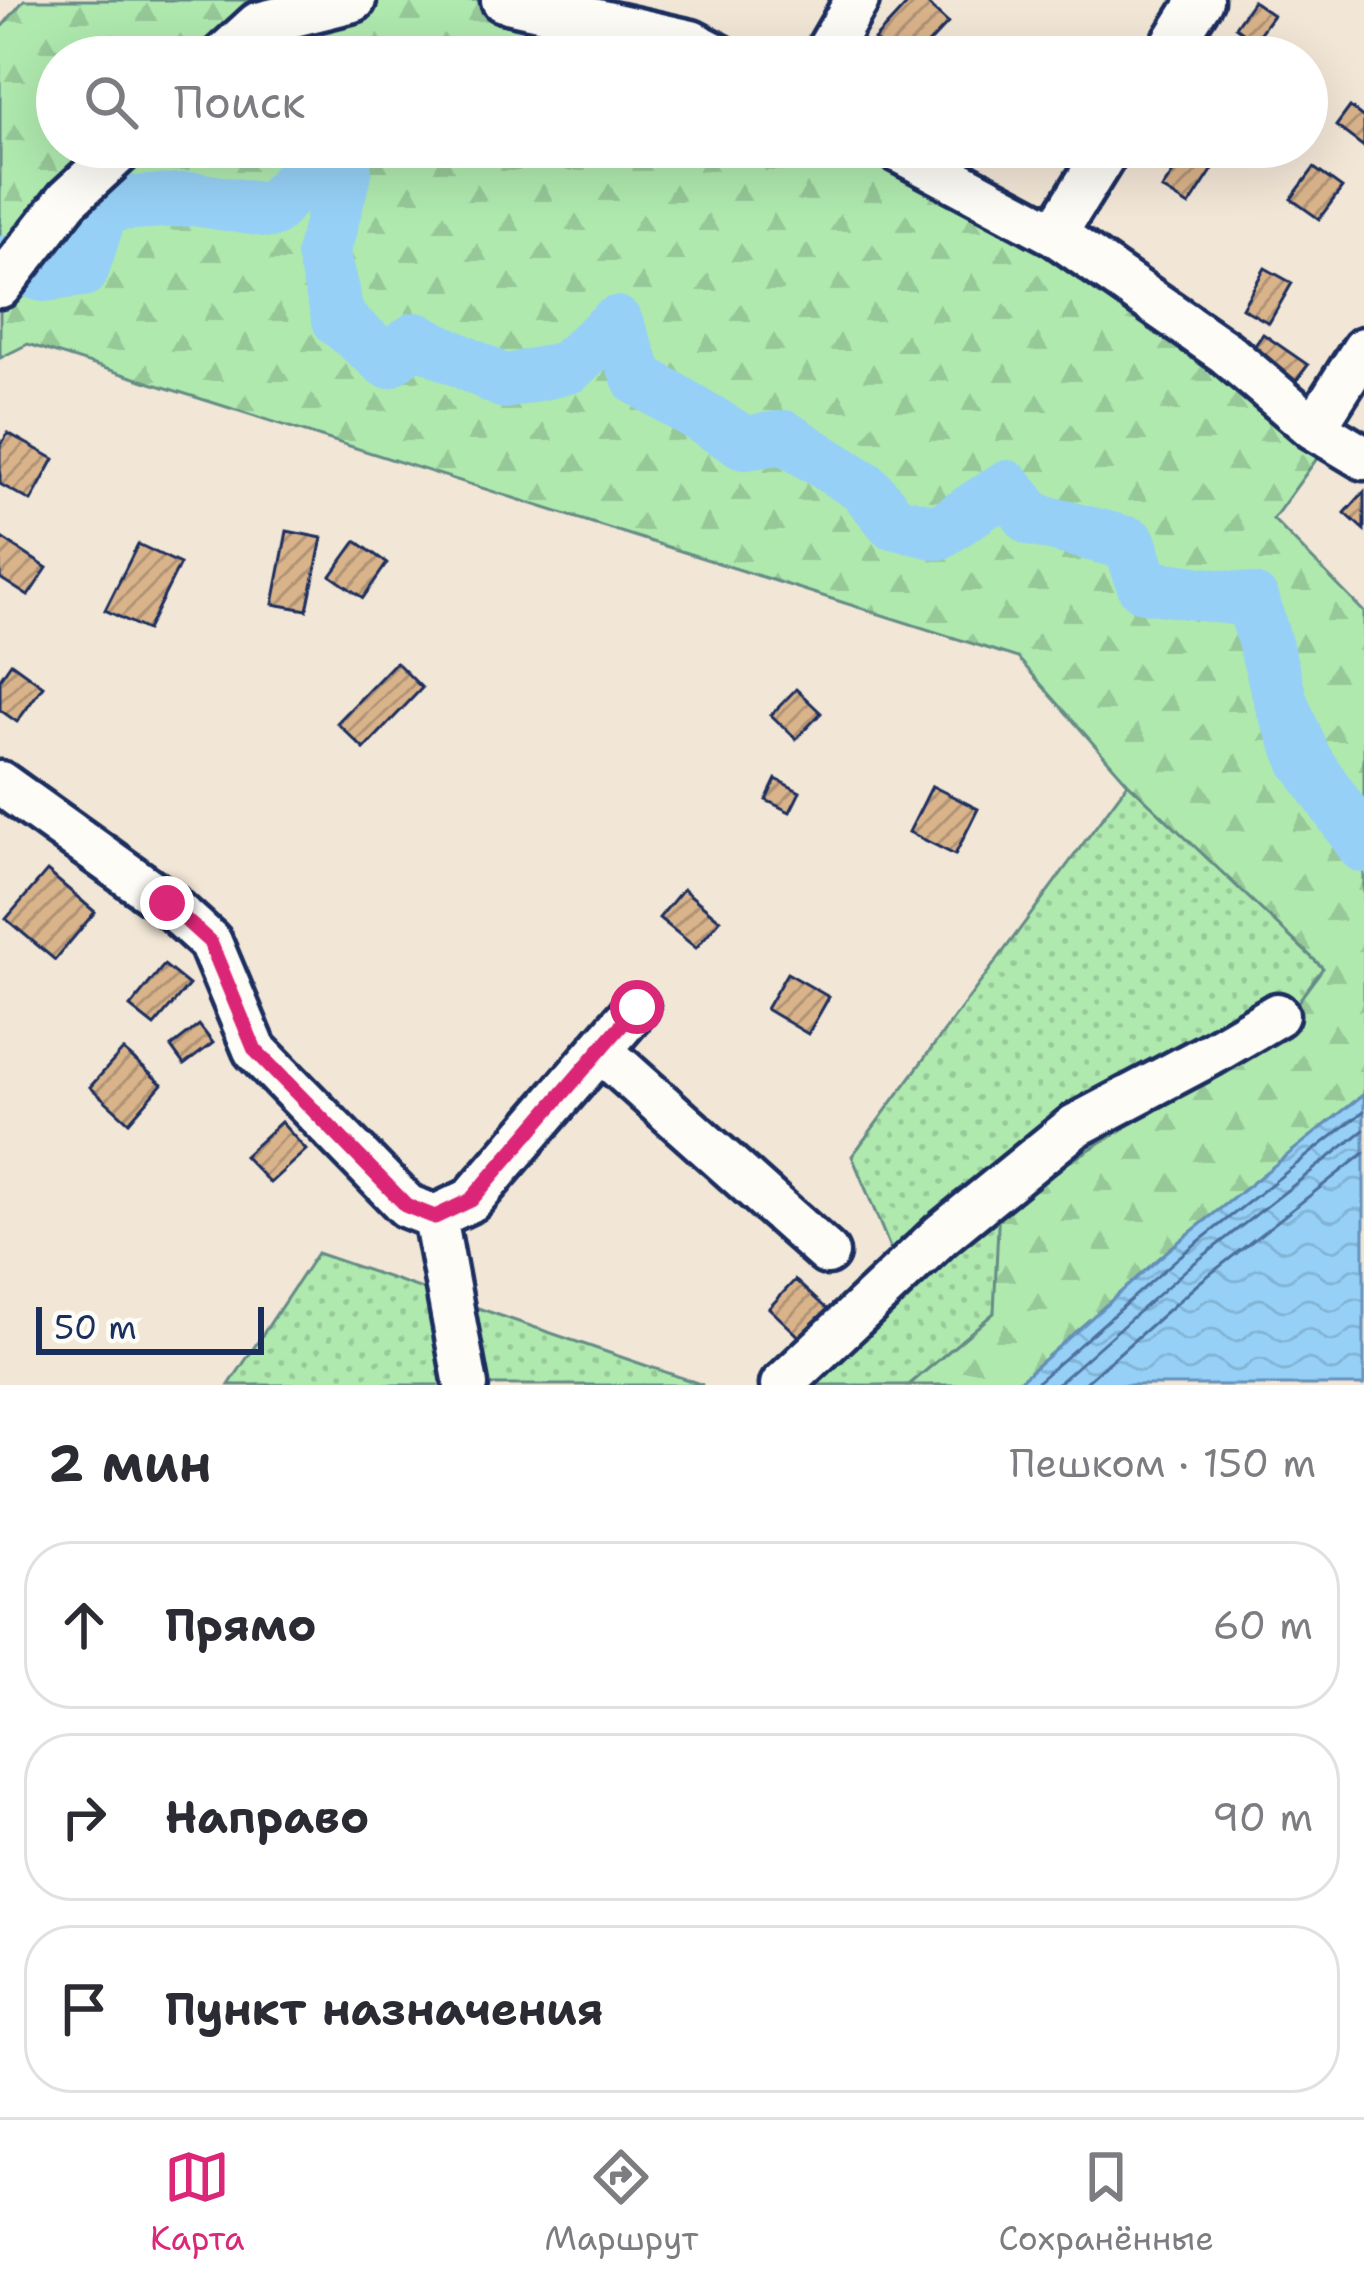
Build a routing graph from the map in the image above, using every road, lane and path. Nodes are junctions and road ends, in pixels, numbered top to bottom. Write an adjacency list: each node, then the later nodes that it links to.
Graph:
1 (354, 0): 5 (street)
2 (857, 0): 7 (street)
3 (1201, 0): 8 (street)
4 (509, 1): 6 (street)
5 (245, 36)
6 (664, 36)
7 (836, 36)
8 (1179, 36)
9 (101, 168): 13 (street)
10 (931, 168): 12 (street)
11 (1096, 168): 12 (street)
12 (1055, 234): 15 (street)
13 (0, 286)
14 (1364, 349): 15 (street)
15 (1314, 428): 16 (street)
16 (1364, 458)
17 (0, 783): 21 (street)
18 (637, 1007): 20 (street)
19 (1277, 1015): 24 (street)
20 (600, 1050): 21 (street); 22 (street)
21 (435, 1217): 23 (street)
22 (827, 1253)
23 (466, 1385)
24 (782, 1385)

